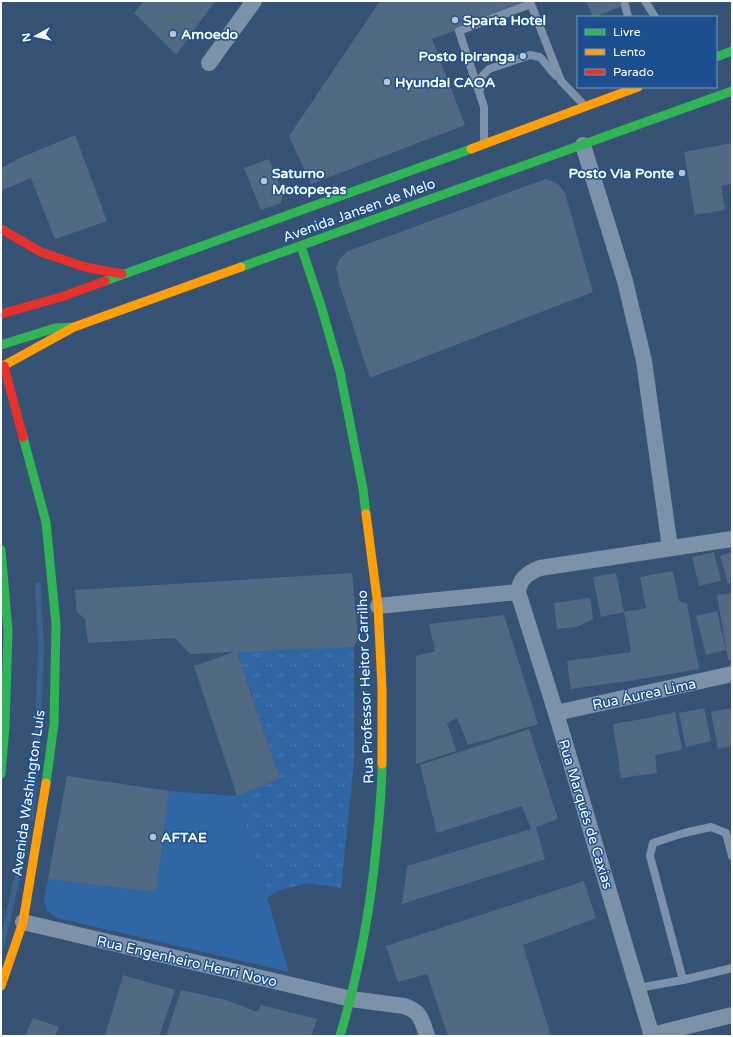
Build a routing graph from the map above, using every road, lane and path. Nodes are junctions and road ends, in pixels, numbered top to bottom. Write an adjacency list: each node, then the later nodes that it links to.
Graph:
1 (254, 1): 8 (street)
2 (645, 1): 5 (lane)
3 (625, 5): 4 (lane)
4 (628, 16)
5 (654, 16)
6 (732, 51): 7 (main road)
7 (717, 57)
8 (209, 63)
9 (560, 81): 14 (lane); 14 (lane); 15 (lane)
10 (618, 88): 13 (lane)
11 (635, 88): 13 (main road, Avenida Jansen de Melo)
12 (732, 91): 17 (main road, Avenida Jansen de Melo)
13 (614, 96): 15 (main road, Avenida Jansen de Melo)
14 (484, 106): 16 (lane)
15 (586, 107): 16 (main road, Avenida Jansen de Melo)
16 (484, 145): 20 (main road, Avenida Jansen de Melo)
17 (583, 145): 19 (main road, Avenida Jansen de Melo); 26 (street)
18 (1, 229): 20 (main road)
19 (301, 246): 22 (main road, Avenida Jansen de Melo); 29 (main road, Rua Professor Heitor Carrilho)
20 (123, 275): 21 (main road, Avenida Jansen de Melo)
21 (1, 314)
22 (74, 327): 23 (main road); 24 (main road, Avenida Jansen de Melo)
23 (1, 345)
24 (3, 366): 34 (main road, Avenida Washington Luís)
25 (732, 539): 26 (street)
26 (670, 548): 28 (street)
27 (1, 550): 32 (main road)
28 (518, 592): 29 (street); 31 (street, Rua Marquês de Caxias)
29 (378, 606): 39 (main road, Rua Professor Heitor Carrilho)
30 (732, 674): 31 (street, Rua Áurea Lima)
31 (556, 713): 38 (street, Rua Marquês de Caxias)
32 (1, 774)
33 (732, 856): 36 (lane)
34 (23, 922): 37 (main road, Avenida Washington Luís); 39 (street, Rua Engenheiro Henri Novo)
35 (732, 968): 36 (lane)
36 (683, 980): 38 (lane)
37 (1, 986)
38 (638, 988): 43 (street, Rua Marquês de Caxias)
39 (351, 999): 41 (main road, Rua Professor Heitor Carrilho); 42 (street, Rua Engenheiro Henri Novo)
40 (732, 1015): 43 (street)
41 (340, 1036)
42 (427, 1036)
43 (652, 1036)

